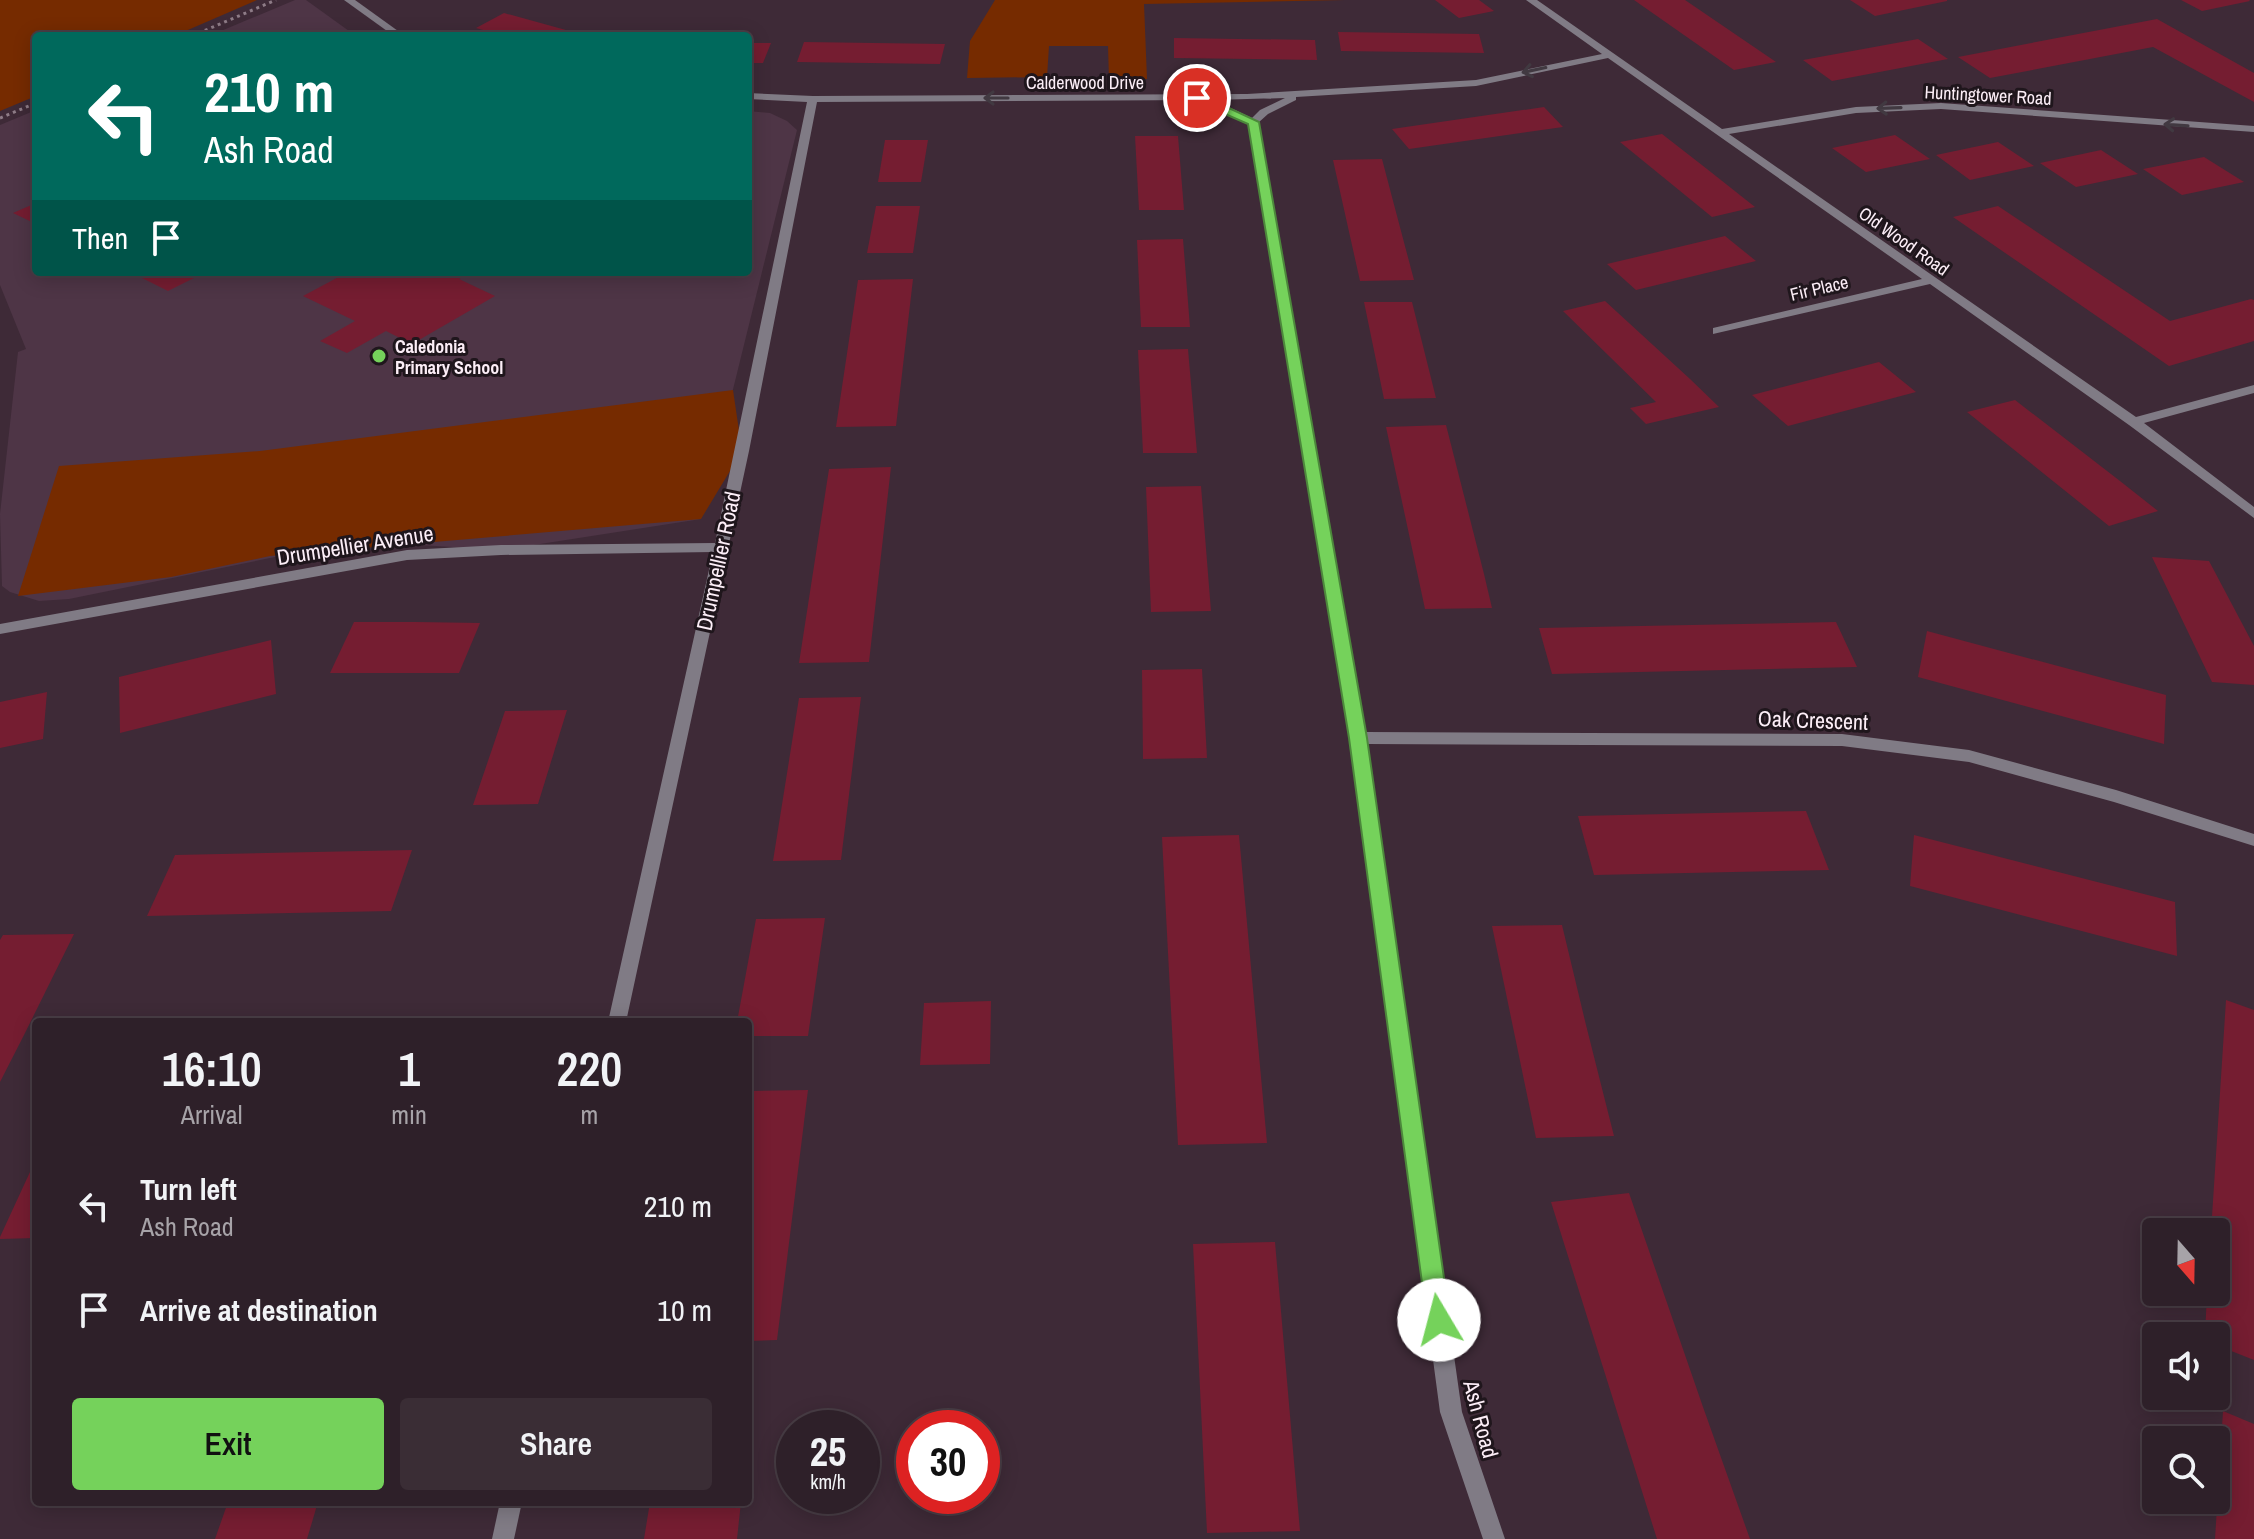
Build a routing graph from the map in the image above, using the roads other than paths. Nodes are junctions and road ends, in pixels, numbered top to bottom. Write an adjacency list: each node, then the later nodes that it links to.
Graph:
1 (349, 0): 3 (street)
2 (1531, 0): 4 (street, Old Wood Road)
3 (394, 32)
4 (1610, 55): 5 (street, Calderwood Drive, one-way to 5); 11 (street, Old Wood Road)
5 (1302, 94): 7 (street, Calderwood Drive); 9 (street)
6 (752, 96): 8 (street, Calderwood Drive)
7 (1197, 98): 8 (street, Calderwood Drive, one-way to 8); 9 (street)
8 (813, 99): 17 (street, Drumpellier Road)
9 (1253, 122): 19 (street, Ash Road)
10 (2254, 129): 11 (street, Huntingtower Road, one-way to 11)
11 (1721, 132): 12 (street, Old Wood Road)
12 (1929, 281): 13 (street, Fir Place); 15 (street, Old Wood Road)
13 (1717, 331)
14 (2254, 389): 15 (street)
15 (2134, 422): 16 (street, Old Wood Road)
16 (2254, 514)
17 (721, 547): 18 (street, Drumpellier Avenue); 21 (street, Drumpellier Road)
18 (0, 629)
19 (1358, 738): 20 (street, Oak Crescent); 24 (street, Ash Road)
20 (2254, 840)
21 (618, 1018)
22 (510, 1506): 23 (street)
23 (503, 1539)
24 (1494, 1539)

